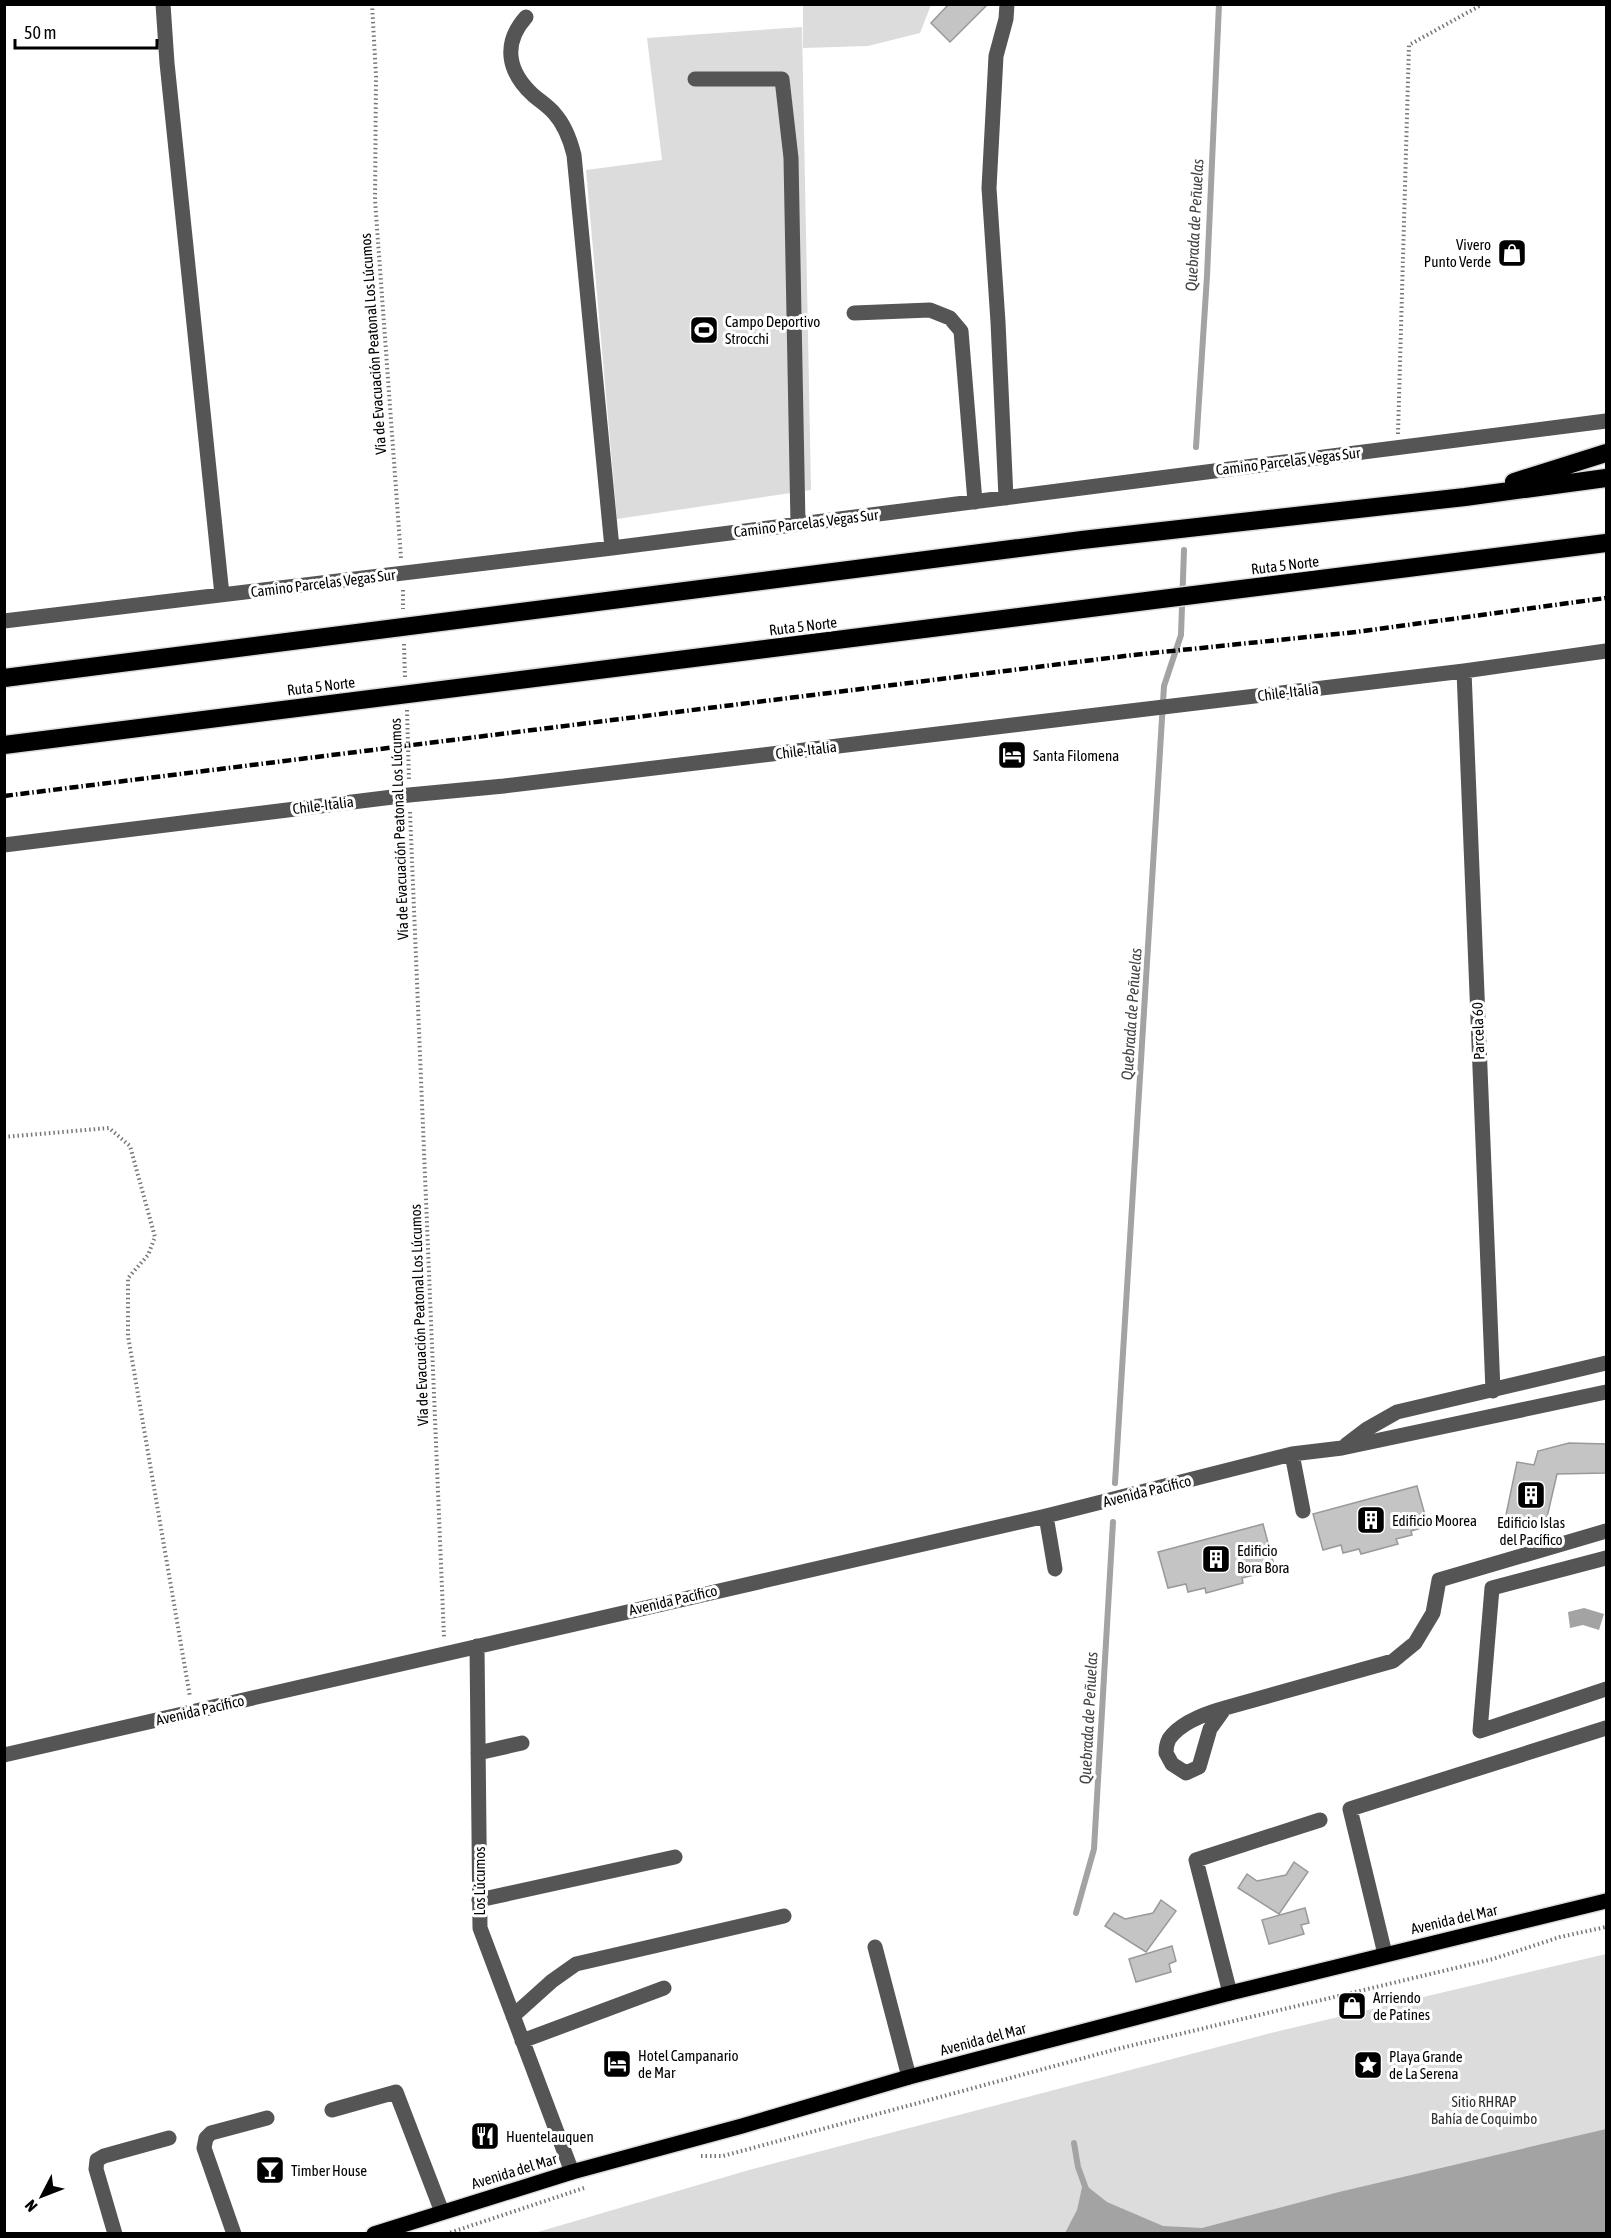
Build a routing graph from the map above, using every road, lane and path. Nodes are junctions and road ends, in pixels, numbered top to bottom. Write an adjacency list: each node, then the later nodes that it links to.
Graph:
1 (163, 4): 19 (street)
2 (372, 4): 18 (path, Vía de Evacuación Peatonal Los Lúcumos)
3 (1007, 4): 13 (street)
4 (1483, 4): 9 (path)
5 (526, 17): 17 (street)
6 (696, 79): 15 (street)
7 (854, 312): 14 (street)
8 (1606, 421): 9 (street, Camino Parcelas Vegas Sur)
9 (1398, 447): 13 (street, Camino Parcelas Vegas Sur)
10 (1606, 453): 12 (highway)
11 (1606, 478): 12 (highway)
12 (1465, 497): 21 (highway)
13 (1006, 498): 14 (street, Camino Parcelas Vegas Sur)
14 (975, 502): 15 (street, Camino Parcelas Vegas Sur)
15 (798, 524): 17 (street, Camino Parcelas Vegas Sur)
16 (1606, 543): 25 (highway, Ruta 5 Norte)
17 (612, 548): 18 (street, Camino Parcelas Vegas Sur)
18 (403, 573): 19 (street, Camino Parcelas Vegas Sur); 21 (path, Vía de Evacuación Peatonal Los Lúcumos)
19 (222, 595): 20 (street, Camino Parcelas Vegas Sur)
20 (4, 621)
21 (404, 627): 24 (highway); 25 (path, Vía de Evacuación Peatonal Los Lúcumos)
22 (1606, 651): 23 (street, Chile-Italia)
23 (1464, 671): 27 (street, Chile-Italia); 31 (street, Parcela 60)
24 (4, 678)
25 (406, 694): 26 (highway, Ruta 5 Norte); 27 (path, Vía de Evacuación Peatonal Los Lúcumos)
26 (4, 745)
27 (409, 795): 28 (street, Chile-Italia); 41 (path, Vía de Evacuación Peatonal Los Lúcumos)
28 (4, 845)
29 (4, 1137): 44 (path)
30 (1606, 1363): 31 (street)
31 (1492, 1391): 33 (street)
32 (1606, 1392): 33 (street, Avenida Pacífico)
33 (1342, 1448): 34 (street, Avenida Pacífico)
34 (1292, 1454): 35 (street); 36 (street, Avenida Pacífico)
35 (1304, 1511)
36 (1046, 1516): 39 (street); 40 (street, Avenida Pacífico)
37 (1606, 1531): 43 (street)
38 (1606, 1558): 42 (street)
39 (1055, 1569)
40 (477, 1646): 41 (street, Avenida Pacífico); 47 (street, Los Lúcumos)
41 (445, 1653): 44 (street, Avenida Pacífico)
42 (1606, 1689)
43 (1225, 1708)
44 (192, 1711): 48 (street, Avenida Pacífico)
45 (1606, 1728): 56 (street)
46 (522, 1743): 47 (street)
47 (478, 1753): 51 (street, Los Lúcumos)
48 (4, 1755)
49 (1320, 1820): 58 (street)
50 (675, 1857): 51 (street)
51 (479, 1900): 59 (street, Los Lúcumos)
52 (1606, 1901): 56 (main road, Avenida del Mar)
53 (784, 1916): 59 (street)
54 (1606, 1927): 65 (path)
55 (875, 1947): 61 (street)
56 (1385, 1954): 58 (main road, Avenida del Mar)
57 (664, 1988): 60 (street)
58 (1230, 1993): 61 (main road, Avenida del Mar)
59 (513, 2016): 60 (street, Los Lúcumos)
60 (522, 2041): 66 (street, Los Lúcumos)
61 (909, 2077): 66 (main road, Avenida del Mar)
62 (332, 2110): 68 (street)
63 (267, 2118): 70 (street)
64 (169, 2138): 69 (street)
65 (692, 2156)
66 (572, 2172): 68 (main road, Avenida del Mar)
67 (585, 2188): 72 (path)
68 (442, 2212): 71 (main road, Avenida del Mar)
69 (115, 2234)
70 (234, 2234)
71 (374, 2234)
72 (446, 2234)

